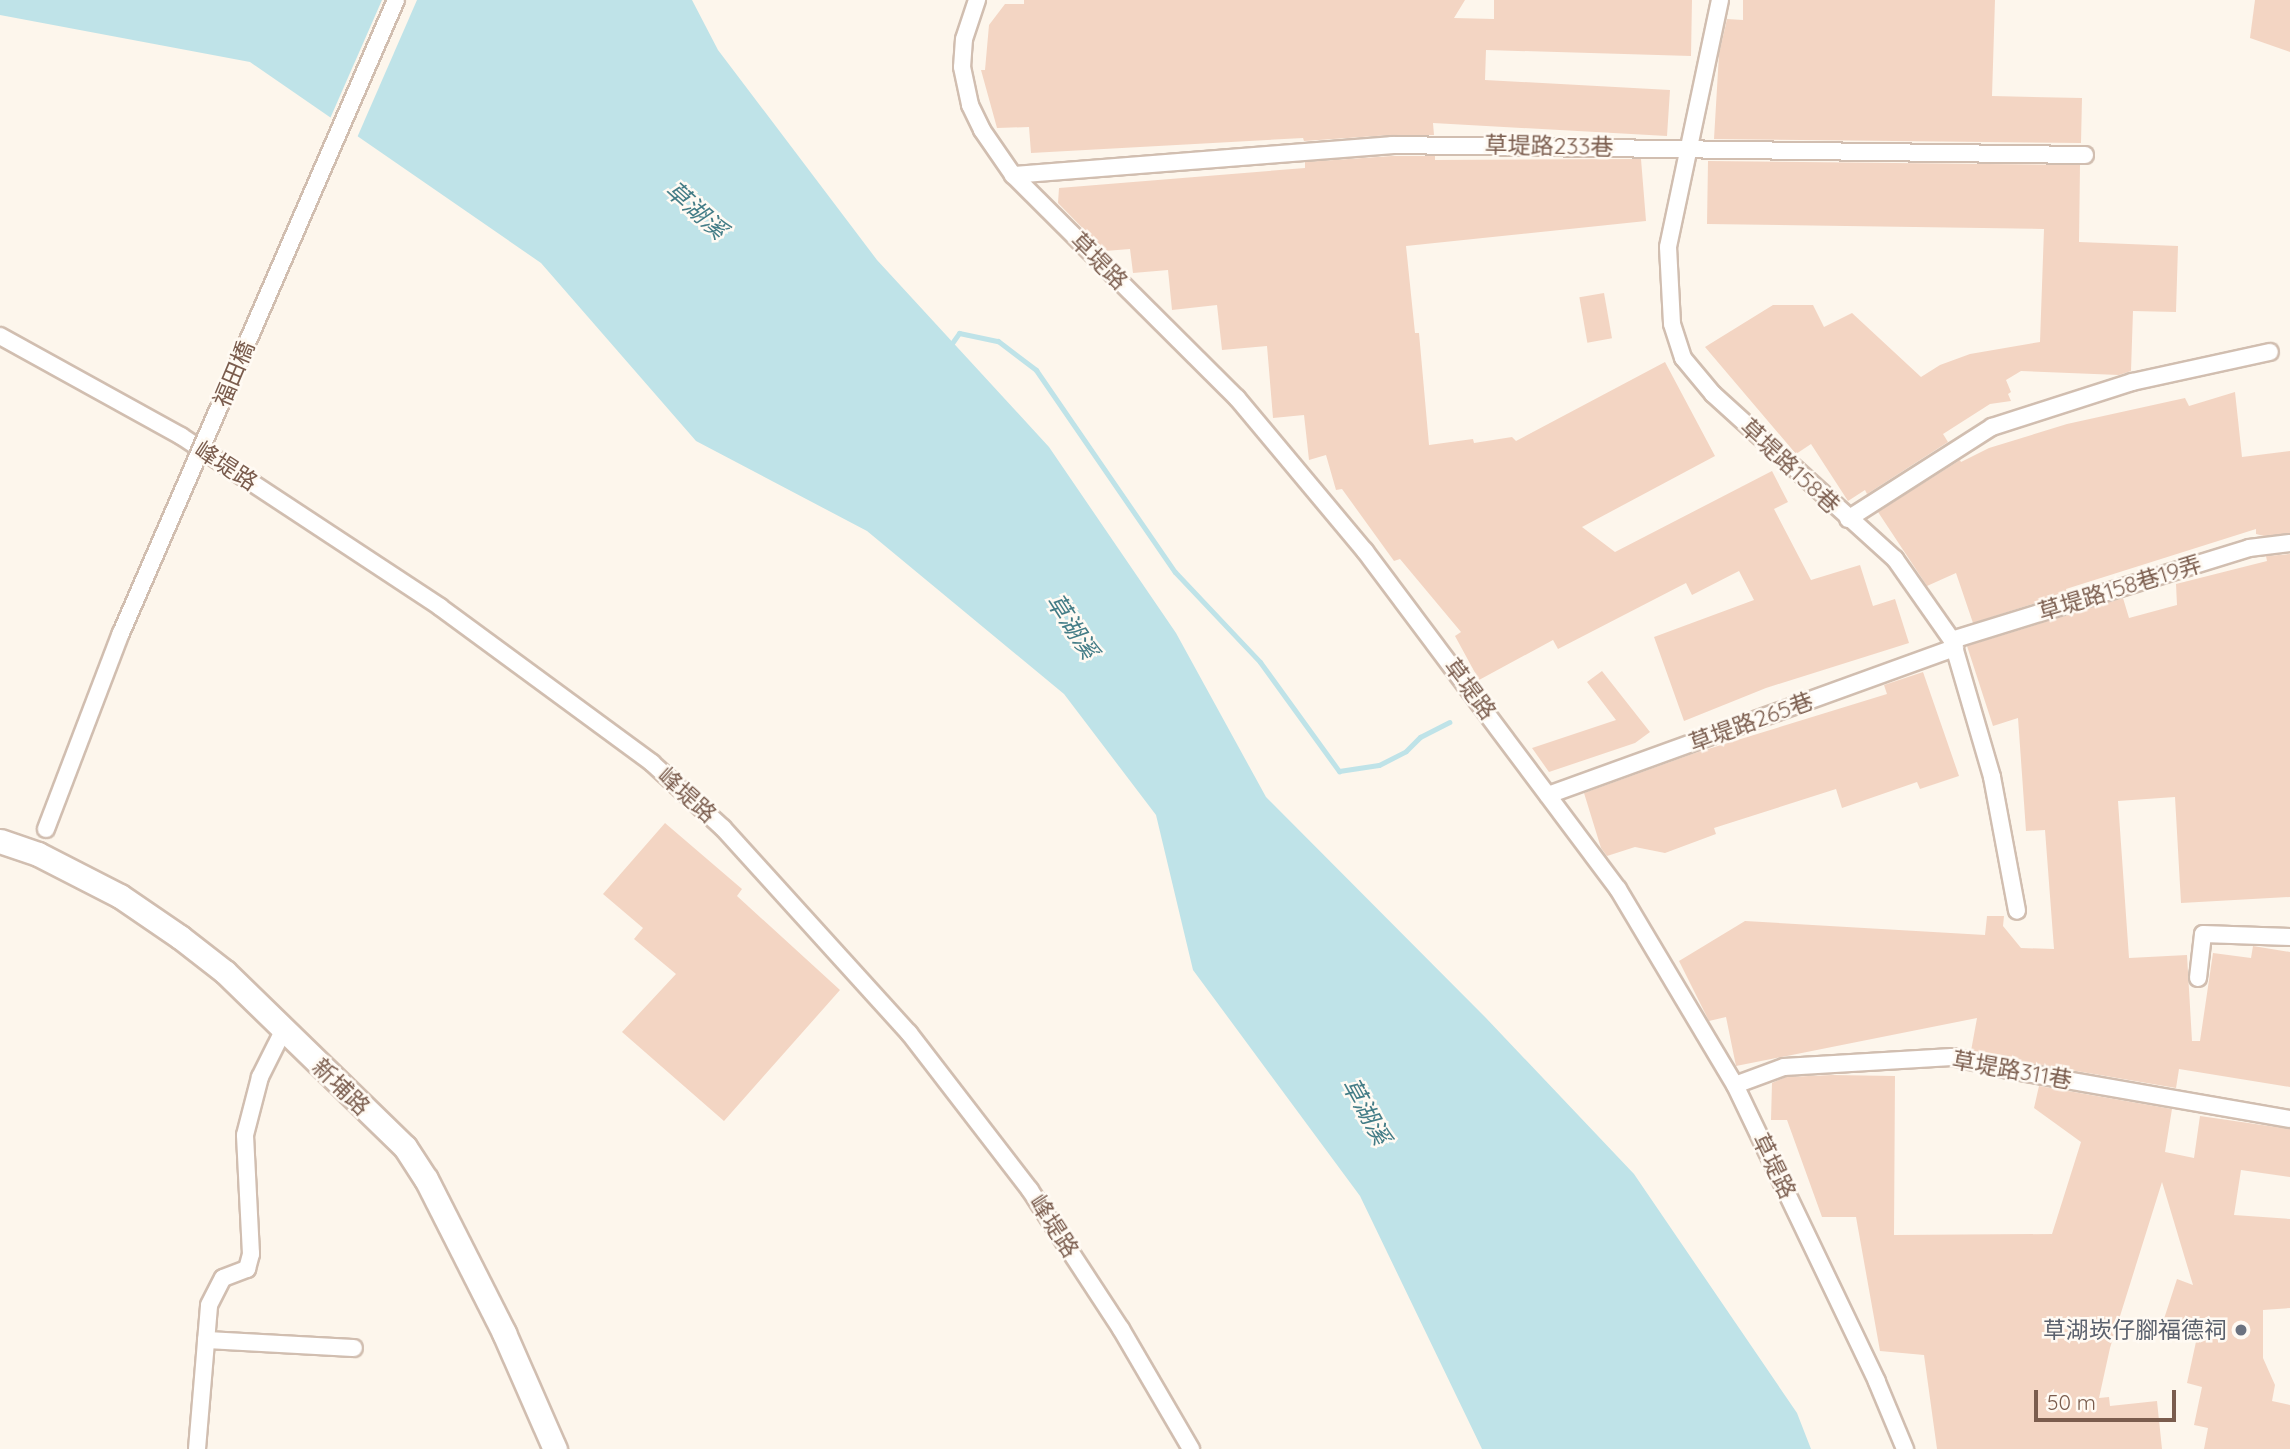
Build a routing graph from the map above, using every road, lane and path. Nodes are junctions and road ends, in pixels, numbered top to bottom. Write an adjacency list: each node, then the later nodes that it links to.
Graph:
1 (396, 0): 14 (street, 福田橋, bridge)
2 (977, 0): 6 (street, 草堤路)
3 (1720, 0): 4 (street, 草堤路158巷)
4 (1689, 148): 5 (street, 草堤路233巷); 6 (street, 草堤路233巷); 9 (street, 草堤路158巷)
5 (2085, 155)
6 (1013, 175): 12 (street, 草堤路)
7 (0, 336): 25 (street, 峰堤路)
8 (2270, 352): 9 (street)
9 (1847, 519): 11 (street, 草堤路158巷)
10 (2290, 543): 11 (street, 草堤路158巷19弄)
11 (1954, 644): 12 (street, 草堤路265巷); 15 (street, 草堤路158巷)
12 (1548, 795): 19 (street, 草堤路)
13 (0, 841): 14 (street, 新埔路)
14 (38, 854): 18 (street, 新埔路)
15 (2017, 911)
16 (2290, 937): 17 (street)
17 (2198, 978)
18 (283, 1031): 21 (street); 24 (street, 新埔路)
19 (1735, 1084): 20 (street, 草堤路311巷); 26 (street, 草堤路)
20 (2290, 1119)
21 (206, 1340): 22 (street); 23 (street)
22 (354, 1348)
23 (197, 1449)
24 (555, 1449)
25 (1191, 1449)
26 (1905, 1449)

